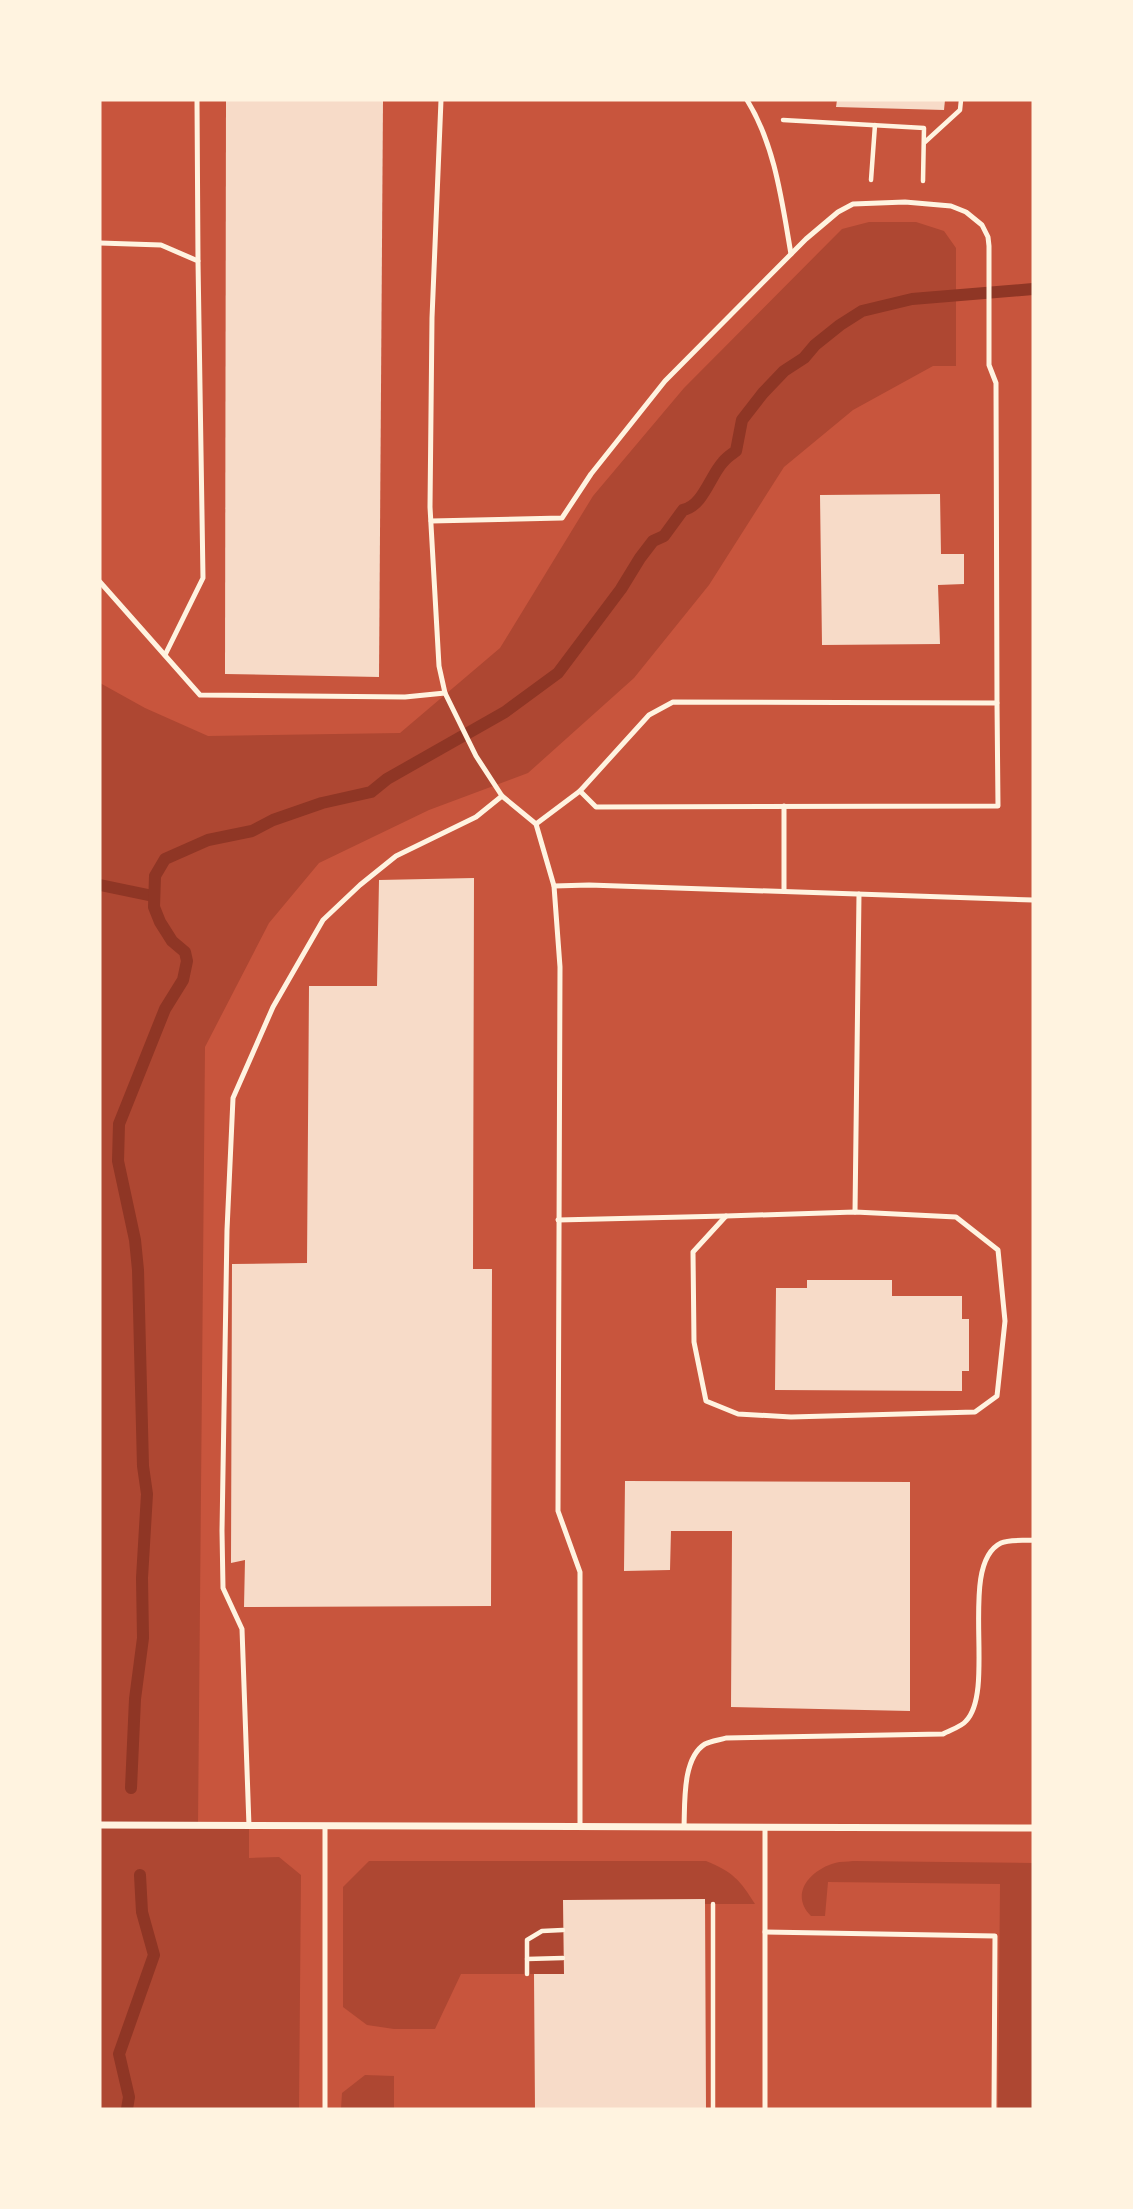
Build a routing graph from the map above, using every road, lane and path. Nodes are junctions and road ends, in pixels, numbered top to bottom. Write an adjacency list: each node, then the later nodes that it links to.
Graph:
1 (197, 100): 12 (lane)
2 (442, 100): 13 (lane)
3 (747, 100): 5 (lane)
4 (961, 100): 7 (path)
5 (758, 118): 6 (path); 11 (lane)
6 (875, 125): 7 (path); 8 (path)
7 (924, 143): 9 (path)
8 (869, 203): 9 (lane); 11 (lane)
9 (923, 203): 17 (lane)
10 (100, 243): 12 (lane)
11 (791, 254): 13 (lane)
12 (198, 261): 15 (lane)
13 (430, 520): 16 (lane)
14 (100, 582): 15 (lane)
15 (165, 655): 16 (lane)
16 (445, 692): 19 (lane)
17 (997, 703): 18 (lane); 20 (lane)
18 (580, 791): 20 (lane); 21 (lane)
19 (502, 796): 21 (lane); 31 (lane)
20 (784, 806): 23 (lane)
21 (536, 824): 22 (lane)
22 (554, 886): 23 (lane); 28 (lane)
23 (784, 891): 24 (lane)
24 (859, 894): 25 (lane); 26 (lane)
25 (1033, 900)
26 (855, 1212): 27 (lane); 27 (lane)
27 (726, 1216): 28 (lane)
28 (558, 1220): 33 (lane)
29 (1033, 1540): 34 (lane)
30 (100, 1825): 31 (street)
31 (249, 1826): 32 (street)
32 (325, 1826): 33 (street); 43 (lane)
33 (580, 1827): 34 (street)
34 (684, 1827): 35 (street)
35 (765, 1827): 36 (street); 39 (lane)
36 (1033, 1828)
37 (713, 1904): 44 (path)
38 (563, 1930): 41 (path)
39 (765, 1932): 45 (lane); 46 (lane)
40 (563, 1958): 41 (path)
41 (527, 1959): 42 (path)
42 (527, 1974)
43 (325, 2109)
44 (713, 2109)
45 (765, 2109)
46 (994, 2109)

